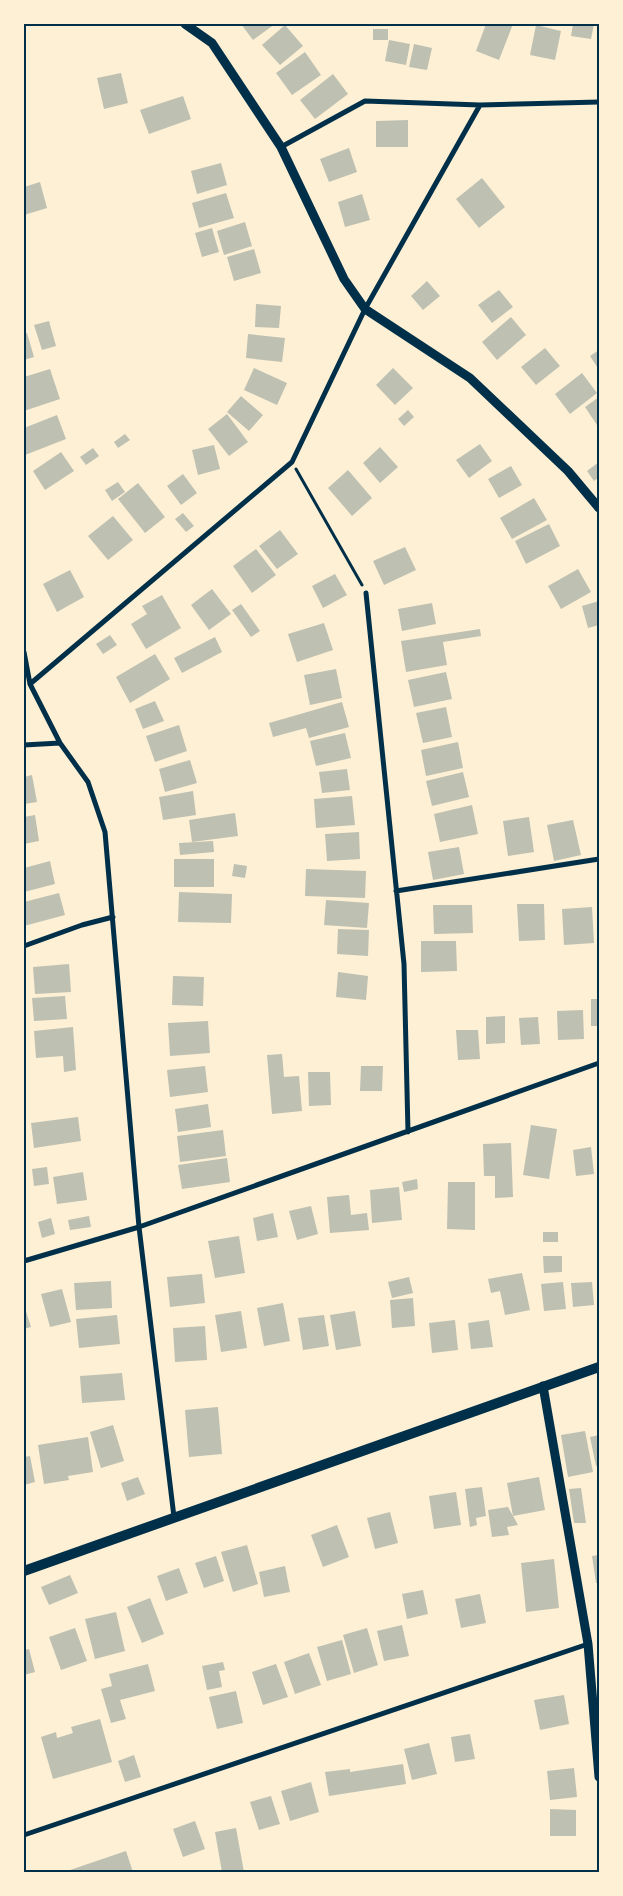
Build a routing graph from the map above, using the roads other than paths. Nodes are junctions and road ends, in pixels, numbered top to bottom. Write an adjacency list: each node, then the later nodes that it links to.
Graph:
1 (185, 24): 4 (street)
2 (599, 102): 3 (street)
3 (480, 105): 4 (street); 5 (street)
4 (281, 147): 5 (street)
5 (366, 309): 6 (street); 9 (street)
6 (599, 508)
7 (366, 593): 13 (street)
8 (24, 652): 9 (street)
9 (30, 684): 10 (street)
10 (60, 743): 11 (street); 14 (street)
11 (24, 744)
12 (599, 859): 13 (street)
13 (396, 891): 17 (street)
14 (113, 917): 15 (street); 18 (street)
15 (24, 946)
16 (599, 1063): 17 (street)
17 (408, 1132): 18 (street)
18 (139, 1227): 19 (street); 22 (street)
19 (24, 1260)
20 (599, 1367): 21 (main road)
21 (543, 1386): 22 (main road); 24 (street)
22 (174, 1517): 23 (main road)
23 (24, 1571)
24 (588, 1644): 25 (street); 26 (street)
25 (599, 1777)
26 (24, 1836)

